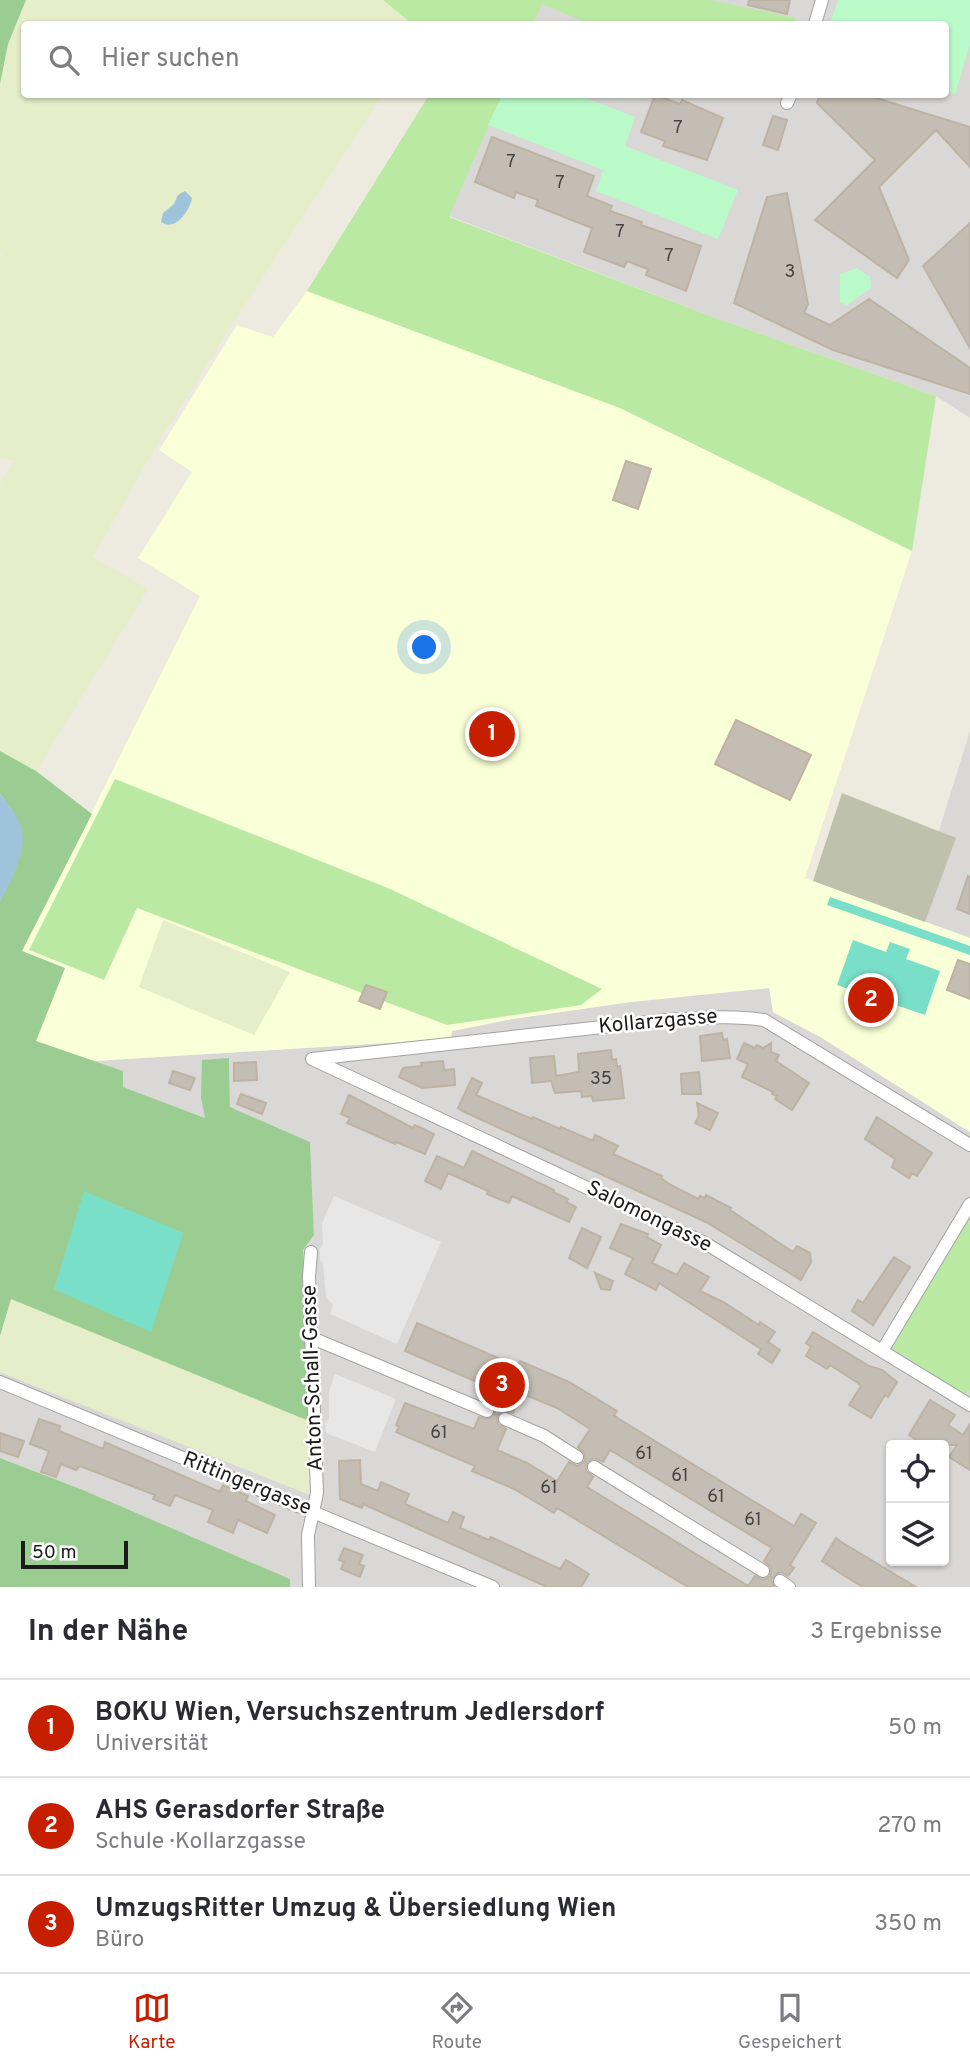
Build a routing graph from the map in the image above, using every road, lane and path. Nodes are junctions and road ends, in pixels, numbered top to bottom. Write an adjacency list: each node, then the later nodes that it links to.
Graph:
1 (822, 0): 2 (street)
2 (816, 21)
3 (312, 1059): 4 (street, Kollarzgasse); 8 (street, Salomongasse)
4 (970, 1145)
5 (970, 1204): 8 (street)
6 (311, 1252): 7 (street, Anton-Schall-Gasse)
7 (312, 1338): 11 (street); 15 (street, Anton-Schall-Gasse)
8 (882, 1351): 10 (street, Salomongasse)
9 (0, 1381): 15 (street, Rittingergasse)
10 (970, 1405)
11 (487, 1412)
12 (505, 1419): 13 (street)
13 (578, 1457)
14 (594, 1467): 16 (street)
15 (314, 1511): 17 (street, Anton-Schall-Gasse); 18 (street, Rittingergasse)
16 (763, 1571)
17 (309, 1587)
18 (493, 1587)

